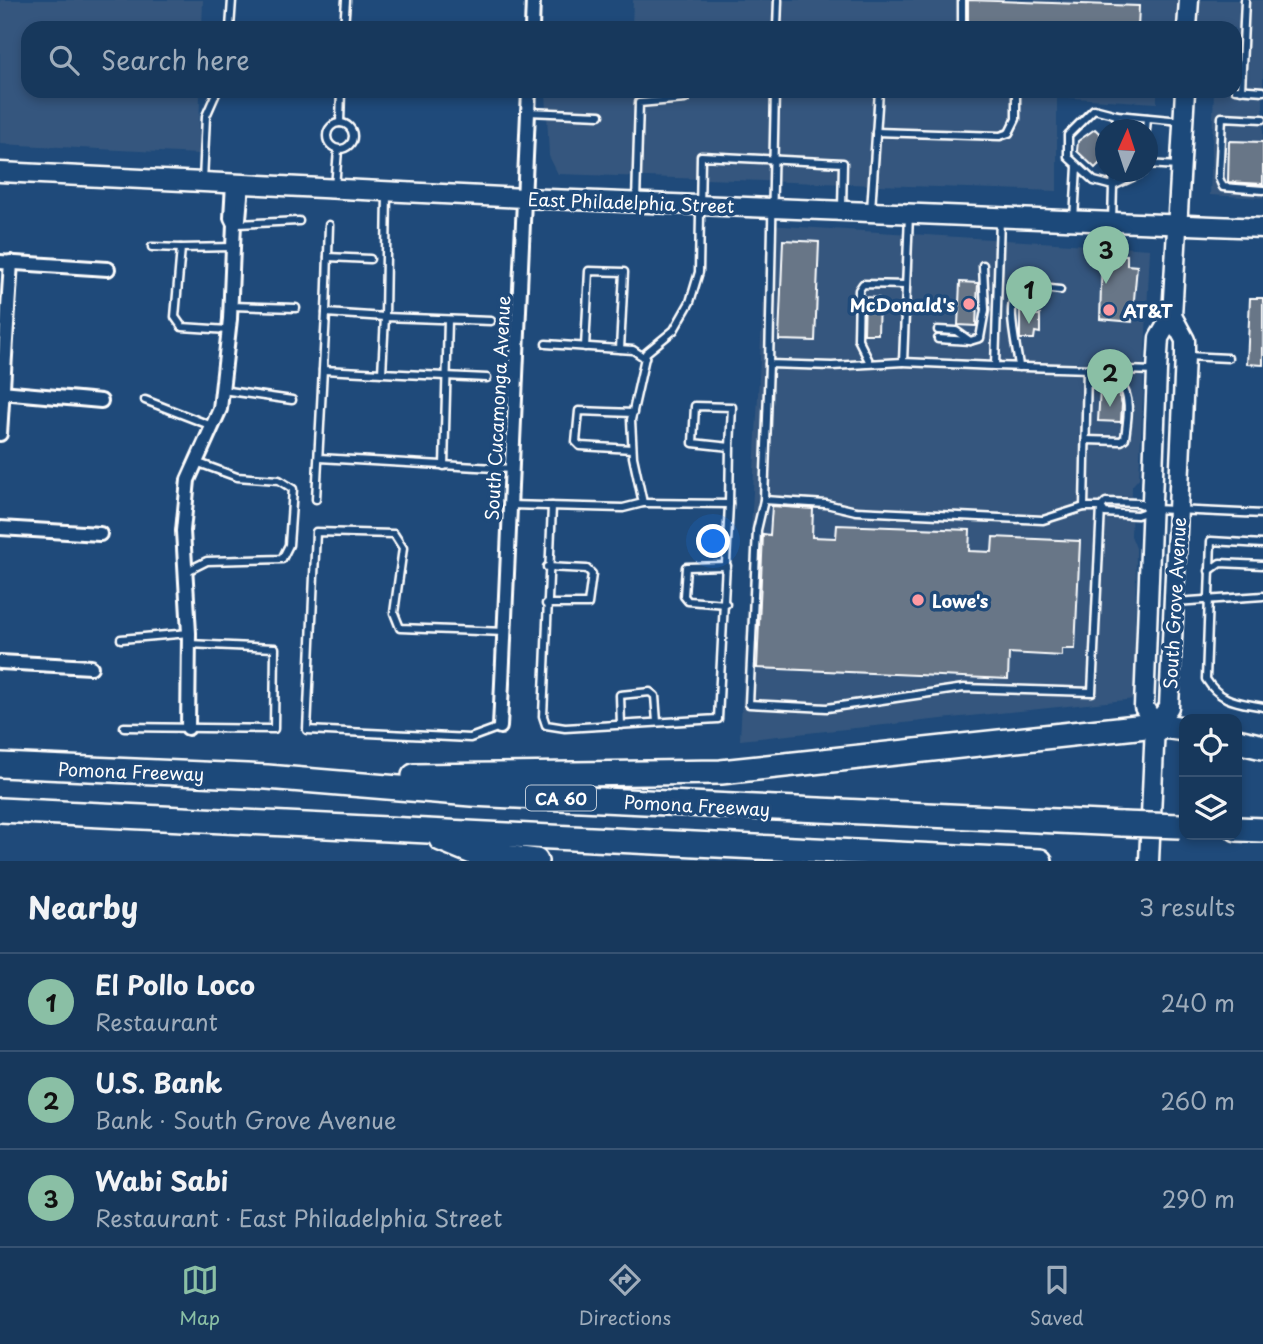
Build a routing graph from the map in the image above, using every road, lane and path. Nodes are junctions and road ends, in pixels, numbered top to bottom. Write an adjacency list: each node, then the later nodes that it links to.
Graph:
1 (232, 0): 8 (lane)
2 (346, 0): 9 (lane)
3 (533, 0): 10 (street)
4 (778, 0): 11 (lane)
5 (962, 0): 12 (lane)
6 (1189, 0): 13 (street)
7 (1245, 0): 14 (lane)
8 (230, 21)
9 (344, 21)
10 (532, 21)
11 (777, 21)
12 (962, 21)
13 (1188, 21)
14 (1242, 39)
15 (1242, 90): 16 (lane)
16 (1263, 91)
17 (214, 98): 40 (lane)
18 (341, 98): 32 (lane)
19 (529, 98): 25 (street, South Cucamonga Avenue)
20 (775, 98): 35 (lane)
21 (878, 98): 33 (lane)
22 (1016, 98): 33 (lane)
23 (1185, 98): 31 (street, South Grove Avenue)
24 (685, 99): 49 (lane)
25 (528, 112): 26 (lane); 48 (street, South Cucamonga Avenue)
26 (600, 115)
27 (1117, 115): 28 (lane); 29 (lane); 37 (lane)
28 (1147, 118): 31 (lane)
29 (1117, 119)
30 (1263, 119): 46 (lane)
31 (1183, 121): 38 (street, South Grove Avenue)
32 (340, 123): 34 (lane); 34 (lane)
33 (876, 132): 53 (lane)
34 (338, 150): 45 (lane)
35 (774, 160): 50 (lane); 51 (lane); 52 (lane)
36 (1158, 165): 38 (lane)
37 (1077, 166): 44 (lane); 56 (lane)
38 (1181, 166): 60 (street, South Grove Avenue)
39 (0, 172): 40 (street, East Philadelphia Street)
40 (203, 182): 43 (street, East Philadelphia Street)
41 (1113, 182): 44 (lane)
42 (1122, 182): 44 (lane)
43 (237, 184): 45 (street, East Philadelphia Street); 59 (street)
44 (1113, 186): 58 (lane)
45 (335, 189): 47 (street, East Philadelphia Street)
46 (1263, 190)
47 (387, 191): 48 (street, East Philadelphia Street); 77 (lane)
48 (524, 198): 49 (street, East Philadelphia Street); 116 (street, South Cucamonga Avenue)
49 (636, 202): 50 (street, East Philadelphia Street)
50 (701, 205): 51 (street, East Philadelphia Street); 88 (lane)
51 (772, 208): 52 (street, East Philadelphia Street); 92 (lane)
52 (842, 211): 53 (street, East Philadelphia Street)
53 (871, 212): 54 (street, East Philadelphia Street)
54 (909, 213): 55 (street, East Philadelphia Street); 71 (lane)
55 (1000, 217): 56 (street, East Philadelphia Street); 93 (lane)
56 (1074, 220): 58 (street, East Philadelphia Street)
57 (299, 221): 59 (lane)
58 (1112, 222): 60 (street, East Philadelphia Street)
59 (234, 224): 64 (street)
60 (1177, 224): 62 (street, East Philadelphia Street); 76 (street, South Grove Avenue)
61 (330, 225): 66 (lane)
62 (1263, 228)
63 (152, 247): 65 (lane)
64 (233, 247): 65 (lane); 73 (street)
65 (181, 248): 80 (lane)
66 (328, 257): 67 (lane); 75 (lane)
67 (370, 259)
68 (5, 262): 70 (street); 103 (street)
69 (983, 265): 83 (lane)
70 (108, 270)
71 (906, 285): 90 (lane); 91 (lane)
72 (1060, 290): 94 (lane)
73 (231, 306): 74 (lane); 80 (street)
74 (296, 308)
75 (326, 313): 77 (lane); 96 (lane)
76 (1172, 316): 87 (street, South Grove Avenue); 97 (street, South Grove Avenue)
77 (385, 317): 78 (lane); 98 (lane)
78 (448, 320): 79 (lane); 99 (lane)
79 (491, 321)
80 (228, 330): 102 (street)
81 (938, 330): 83 (lane)
82 (938, 339): 83 (lane)
83 (970, 341)
84 (546, 344): 85 (lane)
85 (585, 347): 86 (lane); 86 (lane)
86 (620, 349): 88 (lane)
87 (1185, 356): 89 (lane); 126 (street, South Grove Avenue)
88 (645, 358): 107 (lane)
89 (1228, 358)
90 (903, 362): 91 (lane); 93 (lane)
91 (870, 363): 92 (lane)
92 (769, 364): 118 (lane)
93 (995, 366): 94 (lane)
94 (1019, 366): 95 (lane)
95 (1087, 369): 97 (lane); 101 (lane)
96 (323, 370): 98 (lane); 113 (lane)
97 (1157, 371): 125 (street, South Grove Avenue)
98 (382, 373): 99 (lane)
99 (447, 376): 100 (lane); 115 (lane)
100 (487, 378)
101 (1087, 383): 110 (lane); 110 (lane)
102 (222, 390): 105 (lane); 108 (street)
103 (1, 392): 106 (street); 109 (street)
104 (145, 400): 108 (lane)
105 (292, 400)
106 (101, 401)
107 (633, 413): 112 (lane); 112 (lane)
108 (212, 426): 114 (street)
109 (0, 434)
110 (1086, 440): 124 (lane)
111 (730, 447): 111 (lane); 120 (lane)
112 (632, 449): 119 (lane)
113 (319, 458): 115 (lane); 117 (lane)
114 (196, 462): 135 (street); 135 (lane)
115 (444, 466): 116 (lane)
116 (512, 469): 121 (street, South Cucamonga Avenue)
117 (316, 499)
118 (764, 500): 123 (lane); 124 (lane)
119 (643, 503): 120 (lane); 122 (lane)
120 (729, 504): 132 (lane)
121 (510, 505): 122 (lane); 141 (street, South Cucamonga Avenue)
122 (552, 506): 133 (lane)
123 (1101, 507): 124 (lane); 125 (lane); 125 (lane)
124 (1084, 508)
125 (1153, 509): 126 (lane); 149 (street, South Grove Avenue)
126 (1178, 511): 127 (lane); 137 (street, South Grove Avenue)
127 (1263, 514)
128 (0, 528): 129 (street)
129 (100, 534)
130 (1263, 544): 134 (lane)
131 (1263, 565): 134 (lane)
132 (727, 566): 140 (lane); 140 (lane)
133 (547, 567): 139 (lane); 139 (lane)
134 (1209, 571): 138 (lane)
135 (185, 572): 143 (street)
136 (1263, 596): 138 (lane)
137 (1175, 602): 138 (lane); 149 (street, South Grove Avenue)
138 (1208, 602): 146 (lane)
139 (546, 604): 148 (lane)
140 (726, 604): 147 (lane)
141 (505, 632): 152 (street, South Cucamonga Avenue); 152 (lane)
142 (121, 639): 143 (lane)
143 (189, 639): 151 (street); 151 (lane)
144 (0, 662): 145 (street)
145 (91, 667)
146 (1263, 707)
147 (657, 722): 148 (lane); 148 (lane)
148 (621, 725)
149 (1155, 725): 153 (highway); 157 (highway); 165 (street)
150 (124, 727): 151 (lane)
151 (188, 727)
152 (500, 727)
153 (1179, 728)
154 (1242, 742): 155 (highway)
155 (1263, 747)
156 (0, 765): 157 (highway, Pomona Freeway / CA 60)
157 (267, 776): 159 (highway, Pomona Freeway / CA 60, bridge)
158 (0, 810): 162 (highway)
159 (1179, 826)
160 (1242, 829): 161 (highway)
161 (1263, 830)
162 (425, 833): 163 (highway); 164 (highway)
163 (536, 861)
164 (1040, 861)
165 (1149, 861)

